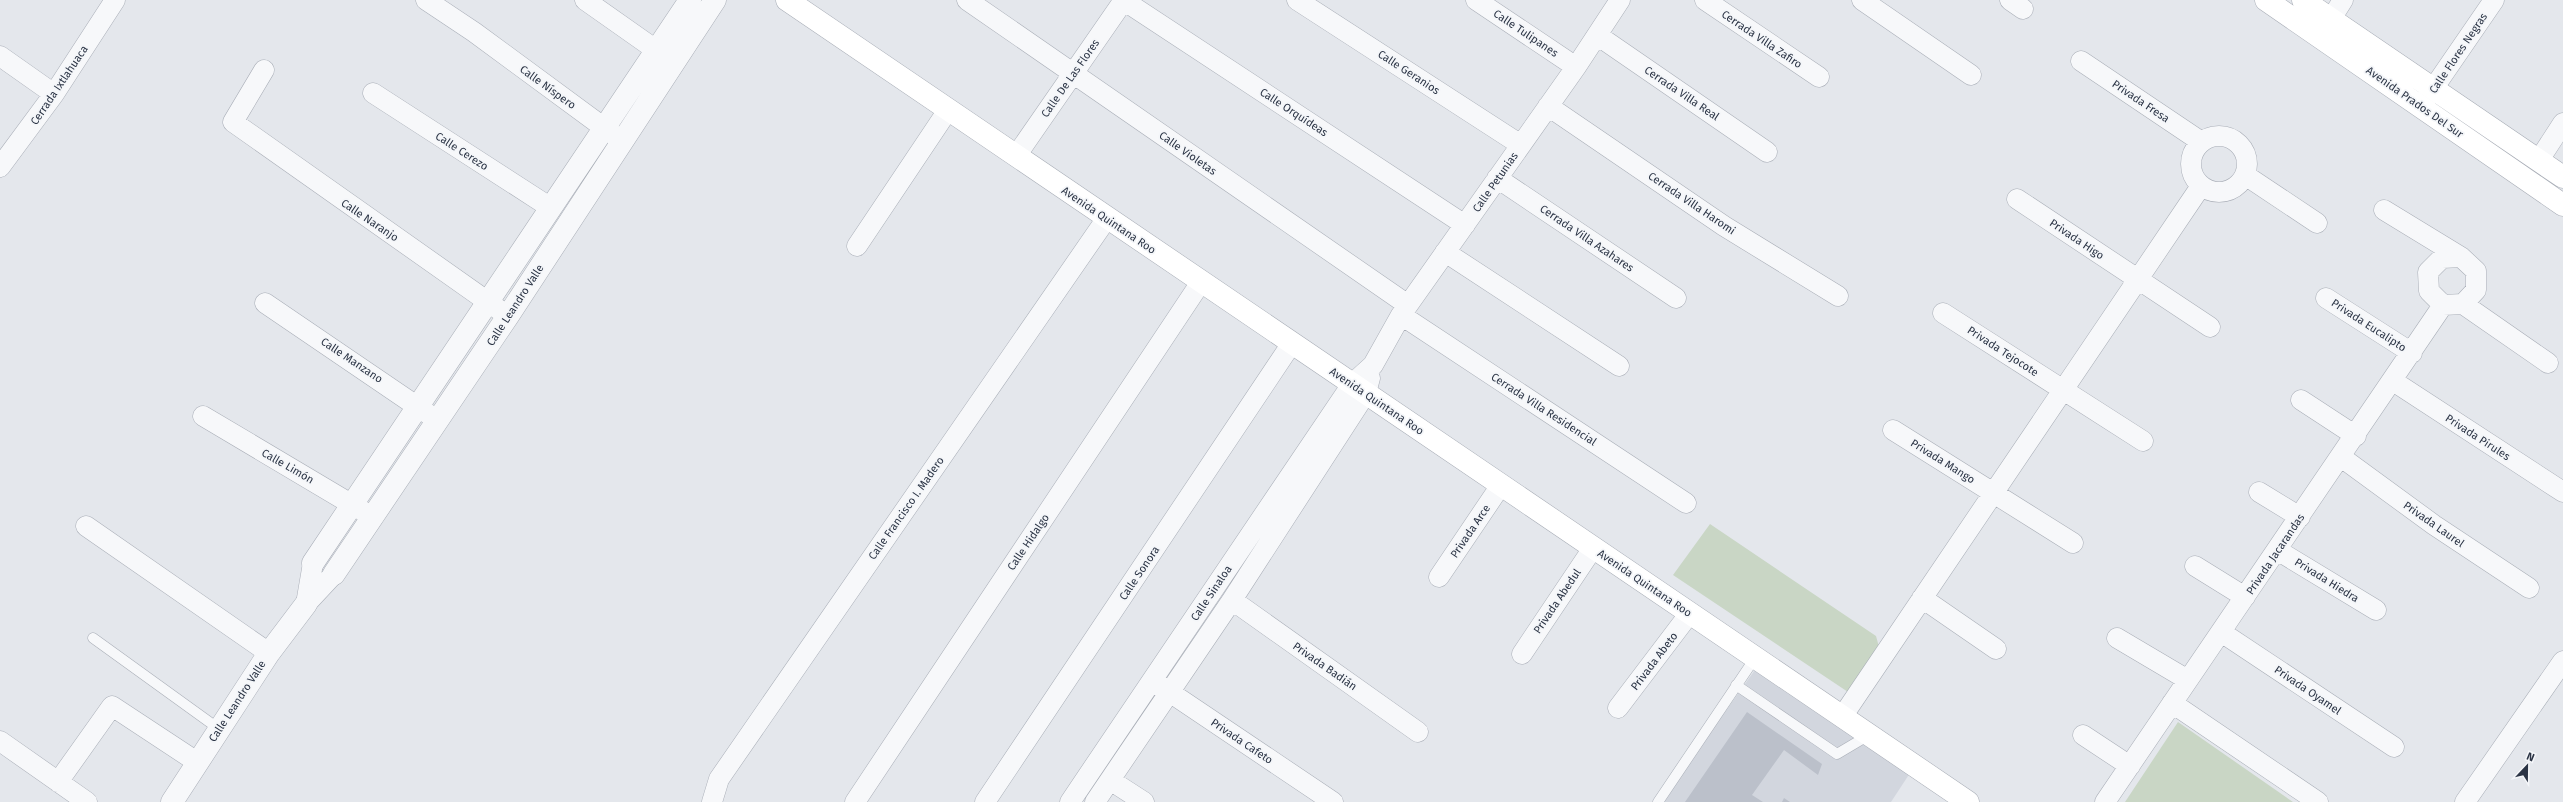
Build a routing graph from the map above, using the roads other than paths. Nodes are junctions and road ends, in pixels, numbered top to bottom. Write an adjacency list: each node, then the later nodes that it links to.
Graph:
1 (115, 0): 29 (street, Cerrada Ixtlahuaca)
2 (426, 0): 35 (street, Calle Níspero)
3 (585, 0): 20 (street)
4 (690, 0): 20 (street, Calle Leandro Valle)
5 (715, 0): 36 (street, Calle Leandro Valle)
6 (787, 0): 33 (main road, Avenida Quintana Roo)
7 (967, 0): 25 (street, Calle Violetas)
8 (1124, 0): 25 (street, Calle De Las Flores); 53 (street, Calle Orquídeas)
9 (1297, 0): 38 (street, Calle Geranios)
10 (1476, 0): 23 (street, Calle Tulipanes)
11 (1620, 0): 19 (street, Calle Petunias)
12 (1705, 0): 27 (street, Cerrada Villa Zafiro)
13 (1862, 0): 26 (street)
14 (2266, 0): 32 (main road, Avenida Prados Del Sur)
15 (2303, 0): 18 (main road, Avenida Prados Del Sur)
16 (2343, 0): 18 (street)
17 (2494, 0): 28 (street, Calle Flores Negras)
18 (2331, 19): 28 (main road, Avenida Prados Del Sur)
19 (1597, 35): 23 (street, Calle Petunias); 39 (street, Cerrada Villa Real)
20 (656, 50): 35 (street, Calle Leandro Valle)
21 (0, 56): 29 (street)
22 (2081, 61): 37 (street, Privada Fresa)
23 (1576, 66): 31 (street, Calle Petunias)
24 (264, 70): 62 (street, Calle Naranjo)
25 (1073, 73): 40 (street, Calle De Las Flores); 66 (street, Calle Violetas)
26 (1971, 75)
27 (1819, 77)
28 (2434, 88): 32 (street, Calle Flores Negras); 41 (main road, Avenida Prados Del Sur)
29 (54, 94): 42 (street, Cerrada Ixtlahuaca)
30 (373, 94): 49 (street, Calle Cerezo)
31 (1548, 106): 38 (street, Calle Petunias); 59 (street, Cerrada Villa Haromi)
32 (2421, 106): 48 (main road, Avenida Prados Del Sur)
33 (948, 110): 40 (main road, Avenida Quintana Roo); 54 (street)
34 (2563, 123): 41 (street)
35 (604, 128): 36 (street, Calle Níspero); 49 (street, Calle Leandro Valle)
36 (622, 141): 68 (street, Calle Leandro Valle)
37 (2200, 141): 43 (street); 46 (street)
38 (1521, 145): 45 (street, Calle Petunias)
39 (1768, 152)
40 (1016, 156): 51 (main road, Avenida Quintana Roo)
41 (2539, 160): 44 (main road, Avenida Prados Del Sur)
42 (0, 167)
43 (2245, 176): 46 (street); 52 (street)
44 (2563, 176)
45 (1497, 178): 53 (street, Calle Petunias); 60 (street, Cerrada Villa Azahares)
46 (2201, 186): 57 (street)
47 (2017, 199): 57 (street, Privada Higo)
48 (2563, 205)
49 (551, 208): 62 (street, Calle Leandro Valle)
50 (2384, 210): 56 (street)
51 (1107, 218): 58 (main road, Avenida Quintana Roo); 136 (street, Calle Francisco I. Madero)
52 (2317, 223)
53 (1465, 225): 55 (street, Calle Petunias)
54 (857, 246)
55 (1445, 252): 66 (street, Calle Petunias); 73 (street)
56 (2462, 257): 64 (street); 65 (street)
57 (2137, 279): 69 (street, Privada Higo); 76 (street)
58 (1201, 282): 70 (main road, Avenida Quintana Roo); 137 (street, Calle Hidalgo)
59 (1838, 296)
60 (1676, 298)
61 (2326, 298): 71 (street, Privada Eucalipto)
62 (488, 300): 68 (street, Calle Naranjo); 78 (street, Calle Leandro Valle)
63 (265, 302): 78 (street, Calle Manzano)
64 (2463, 304): 65 (street); 72 (street)
65 (2443, 305): 71 (street, Privada Jacarandas)
66 (1405, 310): 75 (street, Calle Petunias); 90 (street, Cerrada Villa Residencial)
67 (1944, 313): 76 (street, Privada Tejocote)
68 (508, 316): 80 (street, Calle Leandro Valle)
69 (2210, 327)
70 (1292, 344): 75 (main road, Avenida Quintana Roo); 138 (street, Calle Sonora)
71 (2412, 353): 74 (street, Privada Jacarandas)
72 (2548, 363)
73 (1619, 366)
74 (2393, 381): 82 (street, Privada Jacarandas); 87 (street, Privada Pirules)
75 (1359, 389): 85 (main road, Avenida Quintana Roo); 104 (street, Calle Sinaloa); 117 (street, Calle Sinaloa)
76 (2063, 390): 83 (street, Privada Tejocote); 88 (street)
77 (2301, 400): 82 (street)
78 (418, 405): 80 (street, Calle Manzano); 89 (street, Calle Leandro Valle)
79 (203, 416): 89 (street, Calle Limón)
80 (437, 420): 91 (street, Calle Leandro Valle)
81 (1893, 430): 88 (street, Privada Mango)
82 (2356, 436): 84 (street, Privada Jacarandas)
83 (2143, 441)
84 (2341, 457): 92 (street, Privada Jacarandas); 101 (street, Privada Laurel)
85 (1501, 485): 95 (main road, Avenida Quintana Roo); 100 (street, Privada Arce)
86 (2260, 492): 92 (street)
87 (2563, 492)
88 (1993, 493): 94 (street, Privada Mango); 102 (street)
89 (351, 503): 91 (street, Calle Limón); 97 (street, Calle Leandro Valle)
90 (1686, 503)
91 (373, 517): 99 (street, Calle Leandro Valle)
92 (2300, 517): 96 (street, Privada Jacarandas)
93 (86, 526): 112 (street)
94 (2073, 543)
95 (1593, 548): 107 (main road, Avenida Quintana Roo); 113 (street, Privada Abedul)
96 (2277, 550): 103 (street, Privada Jacarandas); 106 (street, Privada Hiedra)
97 (313, 562): 105 (street, Calle Leandro Valle)
98 (2195, 566): 103 (street)
99 (334, 574): 105 (street, Calle Leandro Valle)
100 (1439, 577)
101 (2529, 588)
102 (1922, 598): 111 (street); 122 (street)
103 (2245, 598): 108 (street, Privada Jacarandas)
104 (1232, 600): 119 (street, Calle Sinaloa); 124 (street, Privada Badián)
105 (306, 604): 112 (street, Calle Leandro Valle)
106 (2376, 610)
107 (1690, 613): 114 (main road, Avenida Quintana Roo); 121 (street, Privada Abeto)
108 (2221, 632): 116 (street, Privada Jacarandas); 128 (street, Privada Oyamel)
109 (93, 638): 123 (lane)
110 (2117, 638): 116 (street)
111 (1996, 649)
112 (268, 653): 123 (street, Calle Leandro Valle)
113 (1522, 654)
114 (1755, 658): 118 (lane); 122 (main road, Avenida Quintana Roo)
115 (2563, 661): 146 (street)
116 (2188, 680): 120 (street, Privada Jacarandas)
117 (1152, 681): 119 (street, Privada Cafeto); 139 (street, Calle Sinaloa)
118 (1736, 685): 125 (lane); 143 (lane)
119 (1169, 693): 131 (street, Calle Sinaloa); 142 (street, Privada Cafeto)
120 (2172, 703): 130 (street, Privada Jacarandas); 145 (street)
121 (1618, 708)
122 (1842, 716): 125 (main road, Avenida Quintana Roo)
123 (219, 729): 129 (street, Calle Leandro Valle)
124 (1418, 732)
125 (1869, 735): 133 (main road, Avenida Quintana Roo)
126 (2084, 735): 130 (street)
127 (0, 741): 132 (street)
128 (2394, 747)
129 (198, 762): 132 (street); 135 (street, Calle Leandro Valle)
130 (2130, 766): 144 (street, Privada Jacarandas)
131 (1110, 780): 140 (street, Calle Sinaloa); 141 (street)
132 (58, 782): 134 (street)
133 (1964, 801)
134 (87, 802)
135 (172, 802)
136 (712, 802)
137 (855, 802)
138 (985, 802)
139 (1070, 802)
140 (1095, 802)
141 (1144, 802)
142 (1333, 802)
143 (1658, 802)
144 (2105, 802)
145 (2318, 802)
146 (2465, 802)

